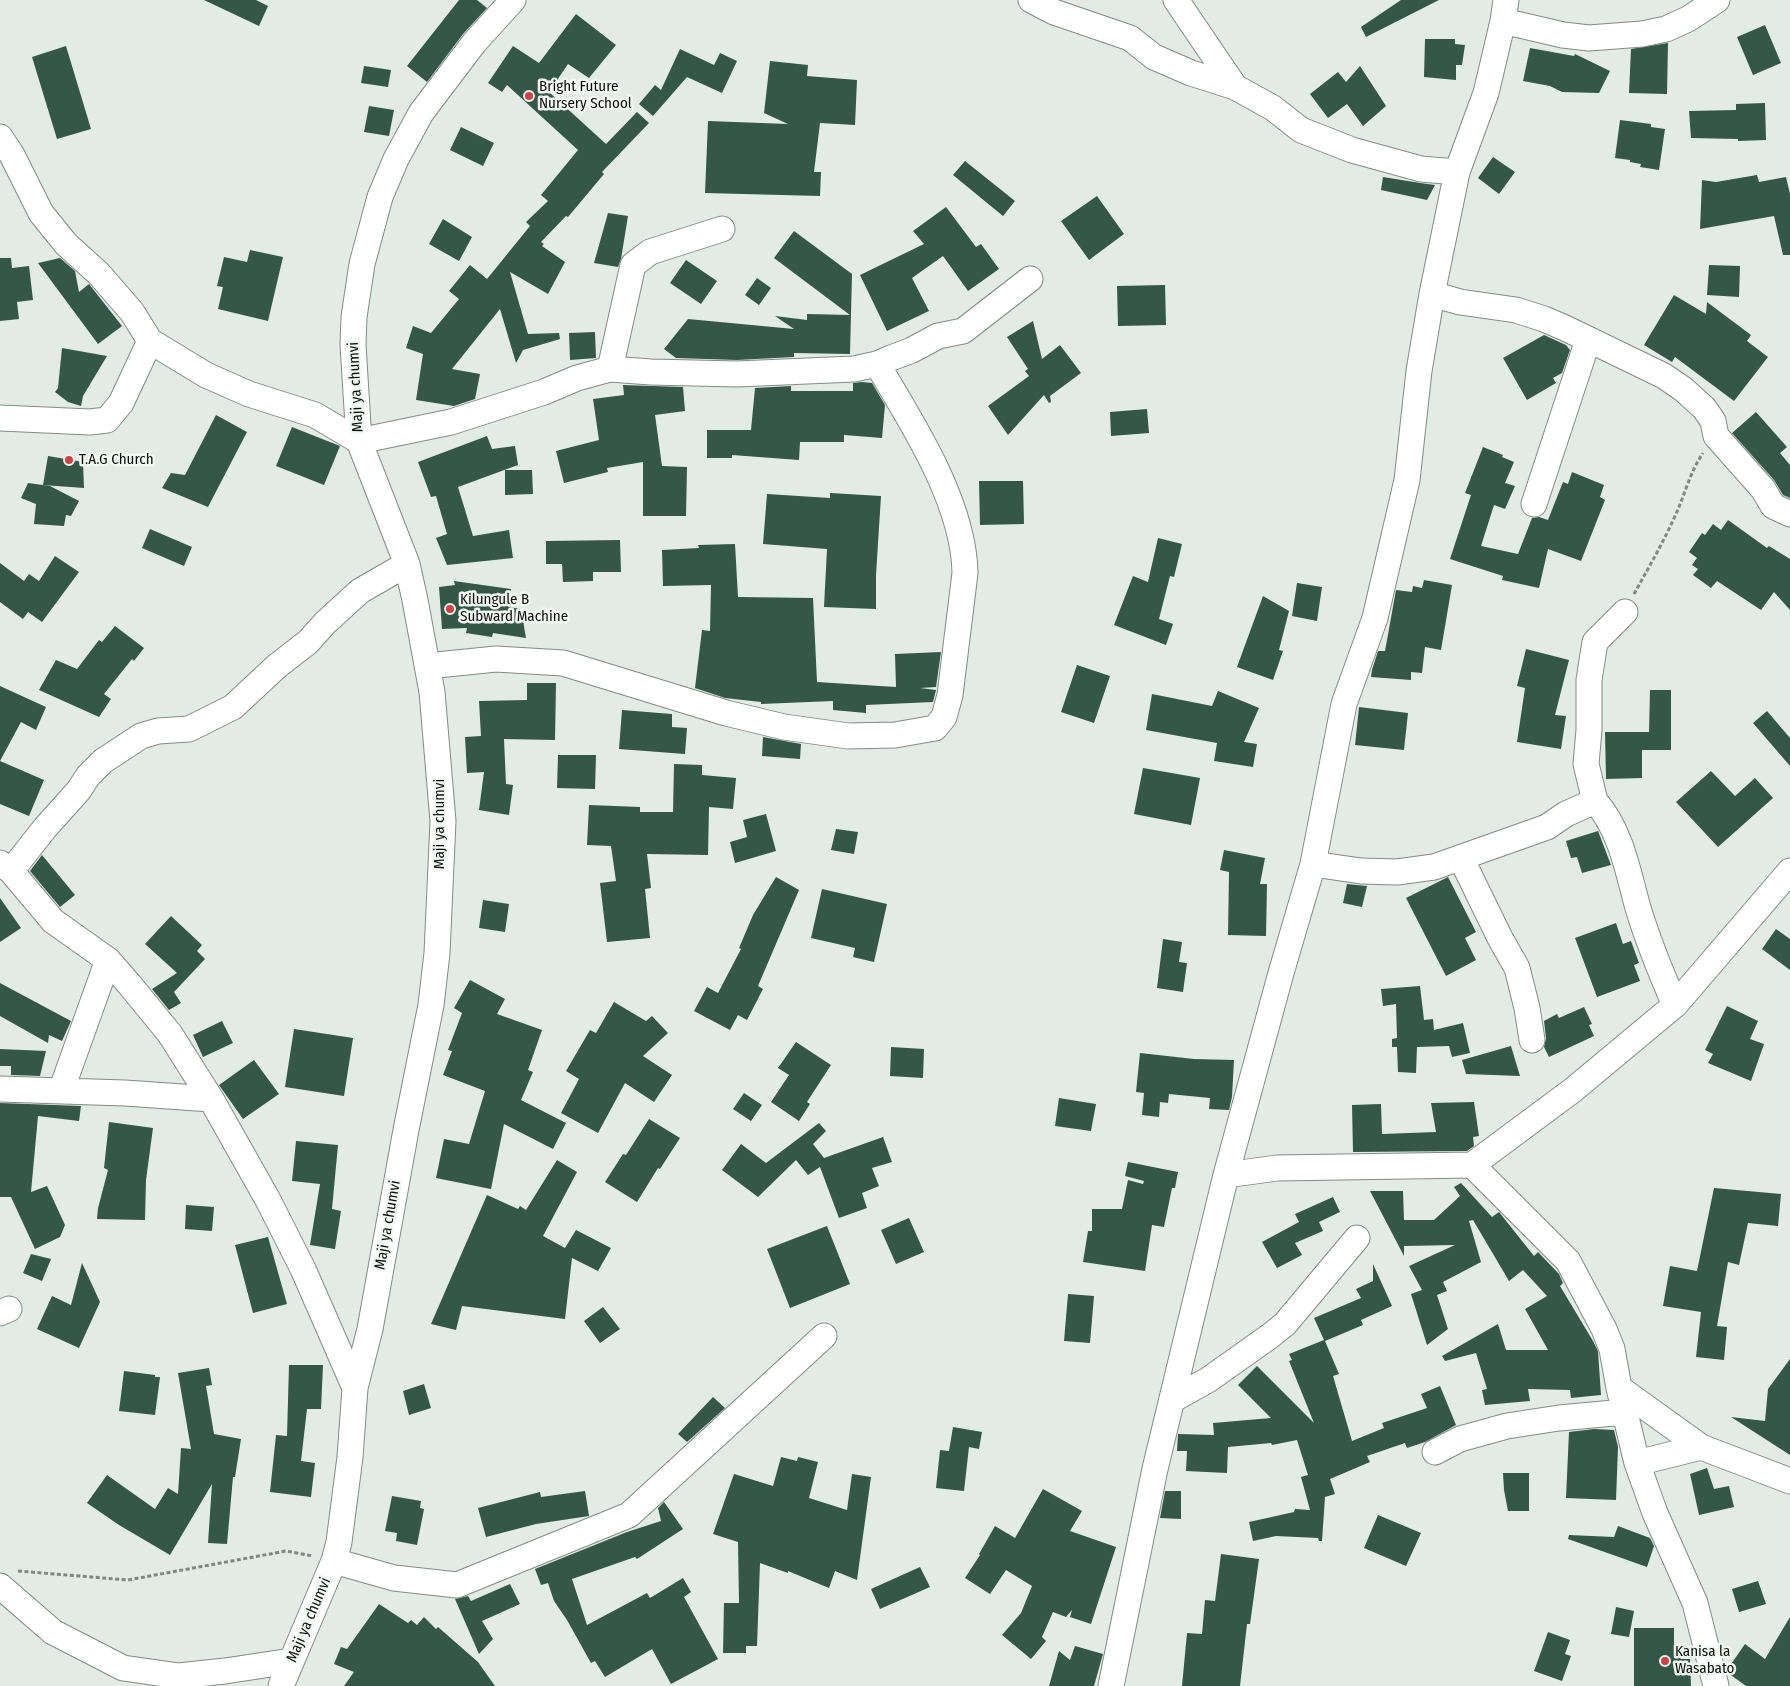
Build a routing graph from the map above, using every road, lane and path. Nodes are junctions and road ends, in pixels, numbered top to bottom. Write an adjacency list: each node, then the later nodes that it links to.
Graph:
1 (1032, 0): 6 (street)
2 (1176, 0): 6 (street)
3 (1717, 0): 5 (street)
4 (499, 6): 18 (street, Maji ya chumvi)
5 (1504, 10): 8 (street)
6 (1235, 87): 8 (street)
7 (0, 137): 12 (street)
8 (1457, 172): 11 (street)
9 (722, 229): 15 (street)
10 (1030, 279): 14 (street)
11 (1432, 294): 13 (street); 26 (street)
12 (150, 340): 16 (street); 18 (street)
13 (1588, 340): 17 (street); 19 (street)
14 (877, 364): 15 (street); 23 (street)
15 (610, 370): 18 (street)
16 (0, 418)
17 (1716, 436): 20 (street); 22 (path)
18 (359, 442): 21 (street, Maji ya chumvi)
19 (1534, 504)
20 (1790, 514)
21 (407, 564): 23 (street, Maji ya chumvi); 27 (street)
22 (1624, 612): 24 (street)
23 (427, 666): 39 (street, Maji ya chumvi)
24 (1595, 801): 25 (street); 30 (street)
25 (1461, 858): 26 (street); 31 (street)
26 (1313, 864): 36 (street)
27 (5, 867): 29 (street)
28 (1790, 871): 30 (street)
29 (108, 960): 33 (street); 34 (street)
30 (1675, 1005): 35 (street)
31 (1532, 1040)
32 (0, 1089): 33 (street)
33 (61, 1091): 34 (street)
34 (211, 1099): 39 (street)
35 (1472, 1165): 36 (street); 40 (street)
36 (1226, 1175): 41 (street)
37 (1356, 1238): 41 (street)
38 (824, 1336): 47 (street)
39 (356, 1388): 47 (street, Maji ya chumvi)
40 (1619, 1388): 42 (street); 43 (street)
41 (1172, 1400): 51 (street)
42 (1625, 1412): 44 (street); 45 (street)
43 (1702, 1447): 45 (street); 46 (street)
44 (1435, 1452)
45 (1637, 1463): 52 (street)
46 (1790, 1481)
47 (334, 1561): 48 (path); 49 (street, Maji ya chumvi)
48 (7, 1578): 49 (street)
49 (291, 1661): 50 (street, Maji ya chumvi)
50 (280, 1686)
51 (1111, 1686)
52 (1716, 1686)

